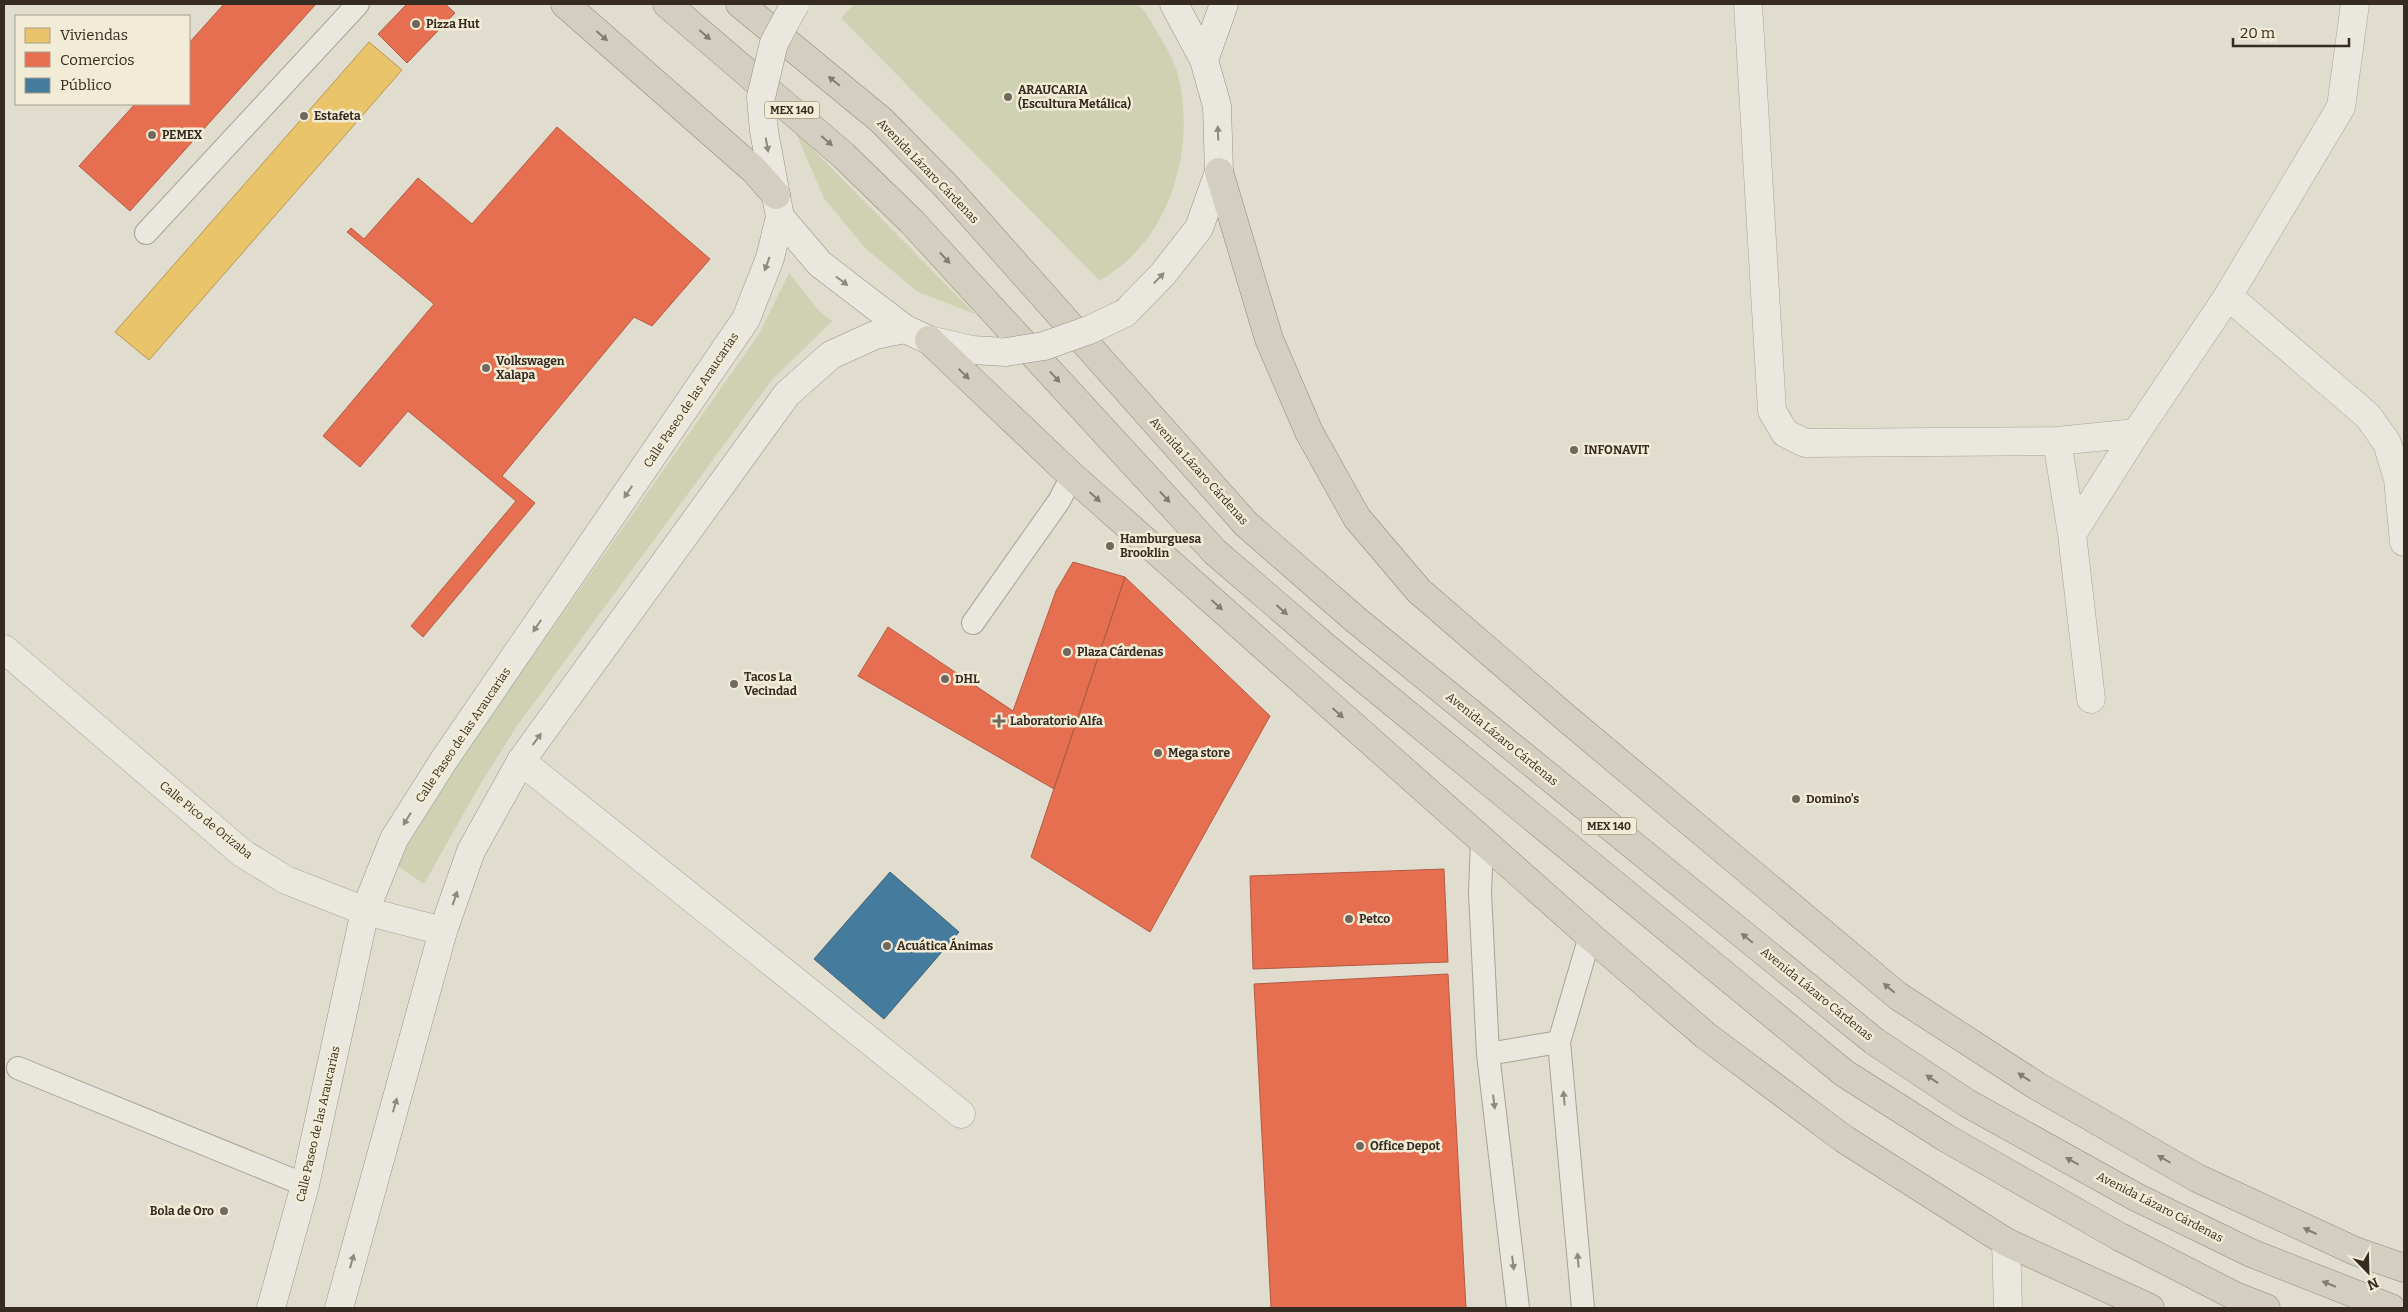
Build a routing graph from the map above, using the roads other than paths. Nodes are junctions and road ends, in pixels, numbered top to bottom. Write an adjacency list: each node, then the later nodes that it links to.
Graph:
1 (358, 4): 13 (lane)
2 (565, 4): 12 (highway, one-way to 12)
3 (667, 4): 42 (highway, MEX 140, one-way to 42)
4 (740, 4): 43 (highway, Avenida Lázaro Cárdenas / MEX 140, one-way to 4)
5 (795, 4): 12 (main road, one-way to 12, bridge)
6 (1174, 4): 10 (main road)
7 (1224, 4): 10 (main road)
8 (1748, 4): 17 (main road)
9 (2355, 4): 14 (main road)
10 (1204, 60): 11 (main road, one-way to 10)
11 (1219, 172): 15 (main road, one-way to 11, bridge); 35 (highway, one-way to 11)
12 (778, 206): 15 (main road, one-way to 15); 26 (main road, Calle Paseo de las Araucarias, one-way to 26)
13 (146, 233)
14 (2228, 296): 16 (main road); 20 (main road)
15 (917, 334): 18 (highway, one-way to 18); 24 (main road, one-way to 15)
16 (2136, 433): 17 (main road); 19 (main road)
17 (2057, 441): 19 (main road)
18 (1072, 476): 21 (lane); 25 (highway, one-way to 25)
19 (2072, 534): 23 (main road)
20 (2404, 542)
21 (973, 623)
22 (4, 649): 26 (main road, Calle Pico de Orizaba)
23 (2091, 699)
24 (521, 761): 27 (main road, one-way to 24); 32 (main road)
25 (1482, 841): 28 (highway); 30 (lane)
26 (365, 911): 27 (main road, Calle Pico de Orizaba); 33 (main road, Calle Paseo de las Araucarias)
27 (444, 931): 37 (main road, one-way to 27)
28 (1590, 936): 29 (lane); 34 (highway)
29 (1559, 1042): 30 (lane); 39 (lane, one-way to 29)
30 (1488, 1054): 38 (lane, one-way to 38)
31 (18, 1068): 33 (lane)
32 (961, 1114)
33 (305, 1185): 36 (main road, Calle Paseo de las Araucarias)
34 (2006, 1242): 40 (main road); 41 (highway)
35 (2404, 1268)
36 (271, 1308)
37 (339, 1308)
38 (1518, 1308)
39 (1583, 1308)
40 (2008, 1308)
41 (2150, 1308)
42 (2266, 1308)
43 (2390, 1308)

